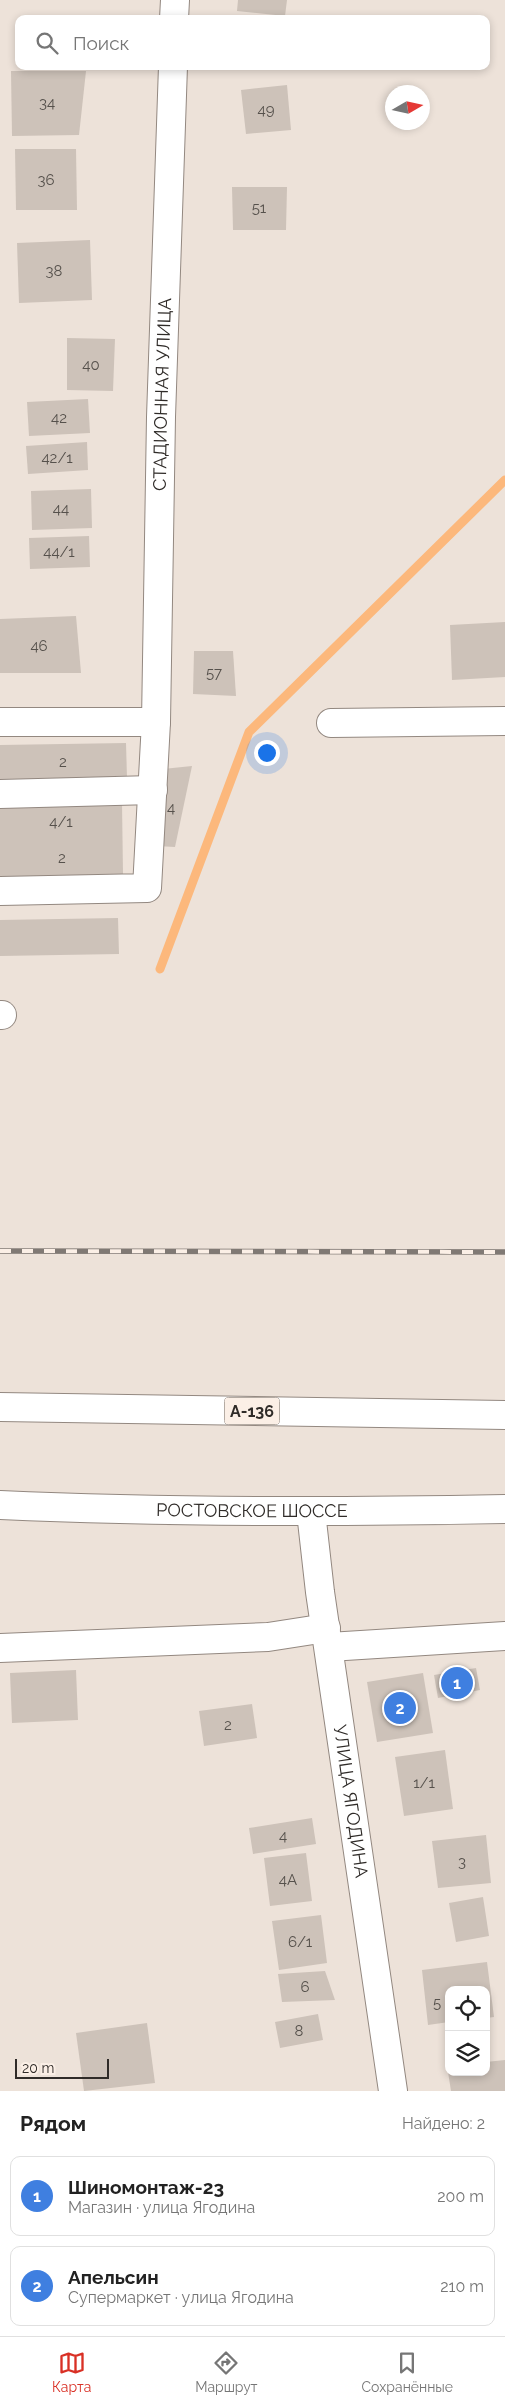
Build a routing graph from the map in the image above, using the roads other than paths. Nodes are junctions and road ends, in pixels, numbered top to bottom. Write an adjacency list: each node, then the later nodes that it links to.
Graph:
1 (175, 0): 2 (main road)
2 (174, 15)
3 (173, 70): 6 (main road, СТАДИОННАЯ УЛИЦА)
4 (505, 721): 7 (main road)
5 (0, 722): 6 (main road)
6 (156, 722): 8 (main road, СТАДИОННАЯ УЛИЦА)
7 (331, 723)
8 (153, 790): 9 (main road); 10 (main road, СТАДИОННАЯ УЛИЦА)
9 (0, 794)
10 (0, 891)
11 (0, 1408): 12 (main road, А-136)
12 (505, 1415)
13 (0, 1505): 15 (main road, РОСТОВСКОЕ ШОССЕ)
14 (505, 1509): 15 (main road, РОСТОВСКОЕ ШОССЕ)
15 (311, 1512): 17 (main road, УЛИЦА ЯГОДИНА)
16 (505, 1636): 17 (main road)
17 (327, 1638): 18 (main road); 19 (main road, УЛИЦА ЯГОДИНА)
18 (0, 1648)
19 (393, 2091)

